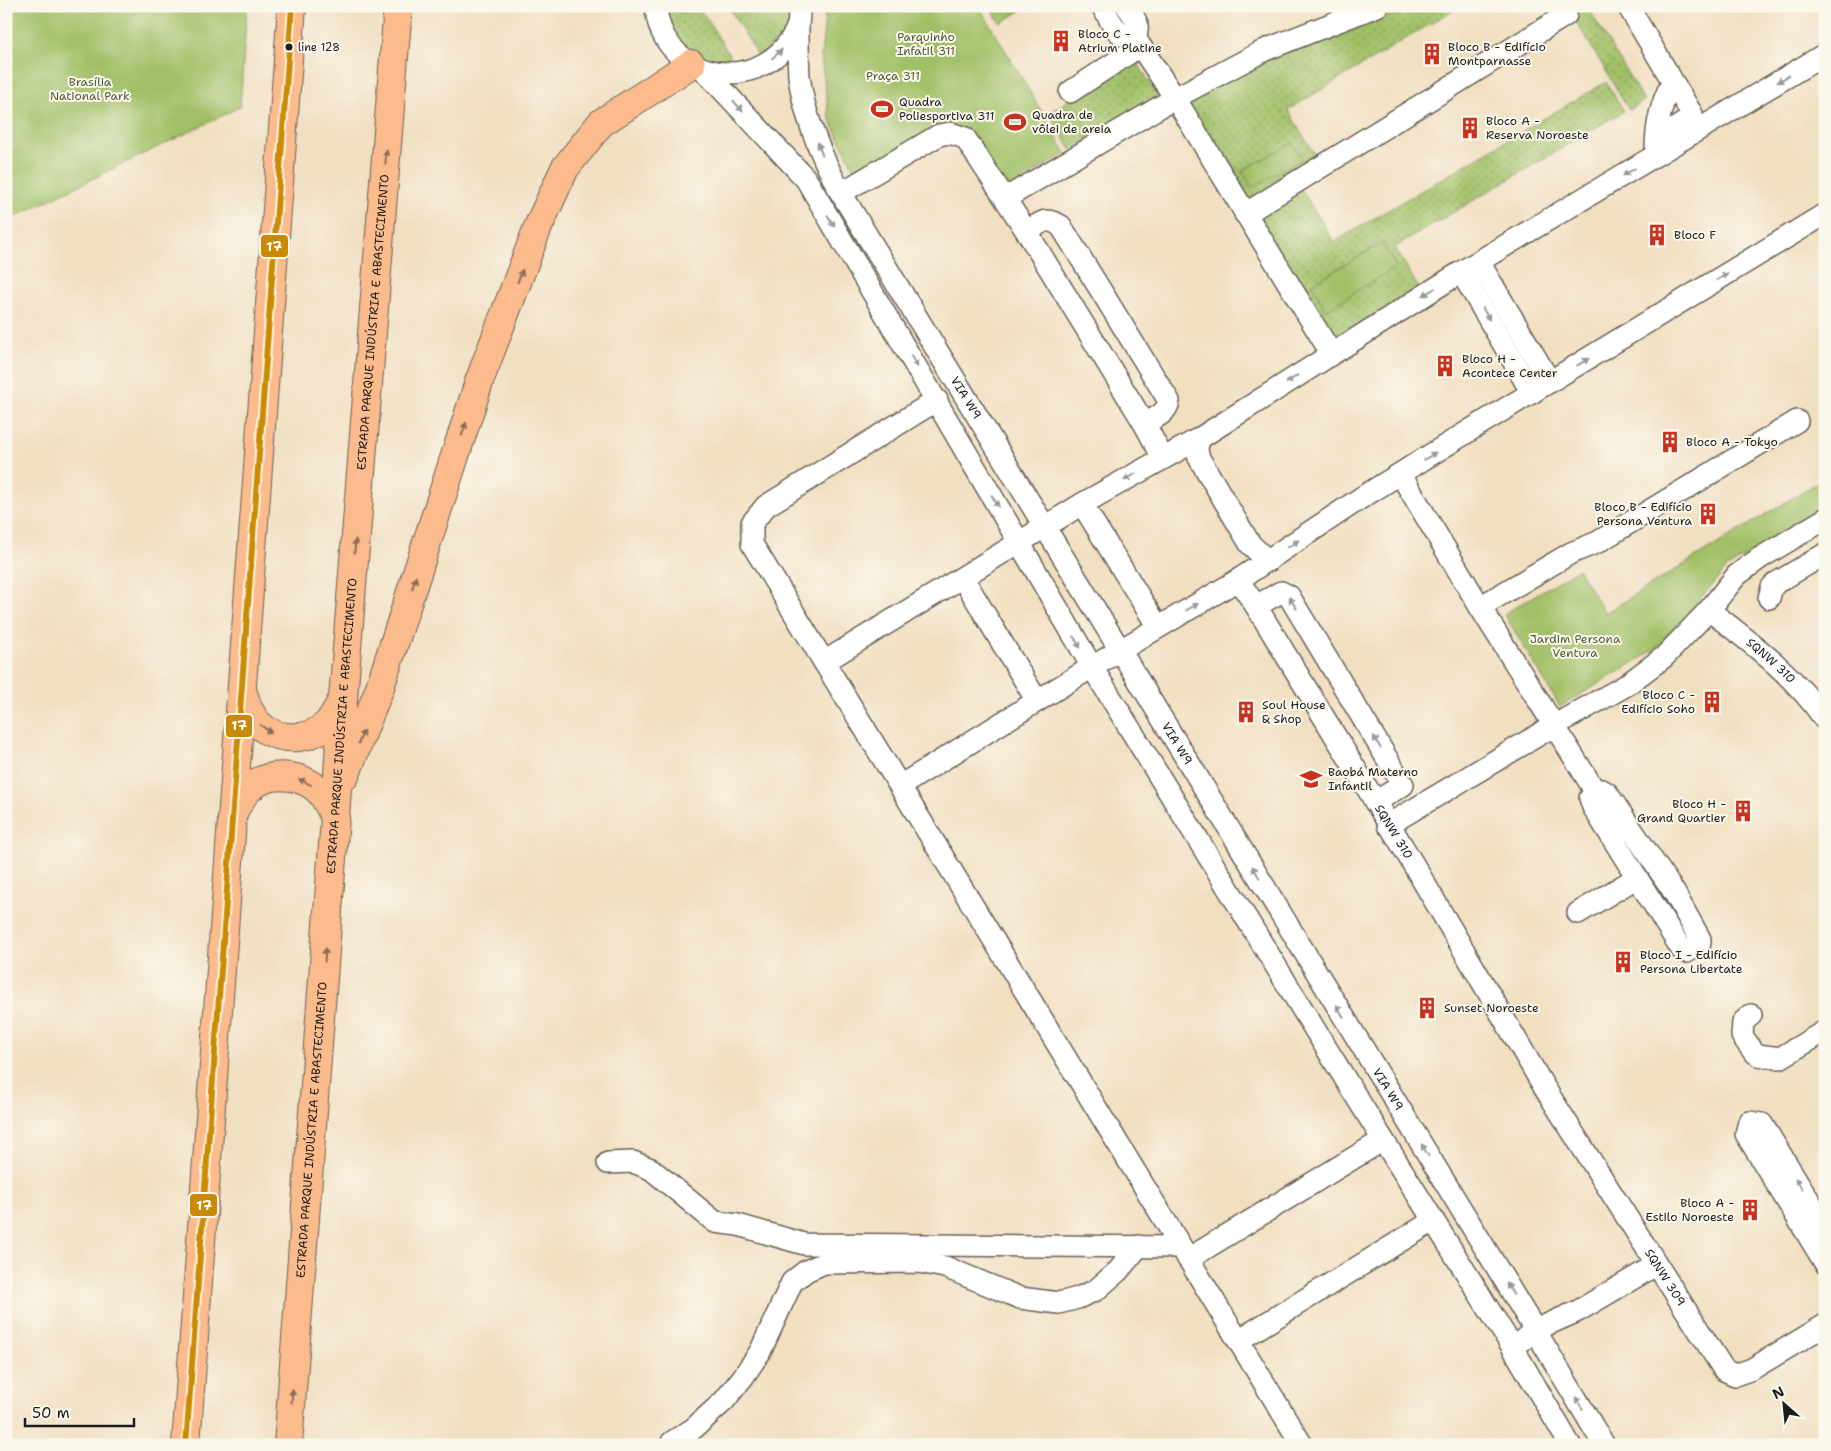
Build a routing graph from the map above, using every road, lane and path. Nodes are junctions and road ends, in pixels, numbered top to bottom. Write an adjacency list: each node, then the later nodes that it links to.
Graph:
1 (292, 6): 48 (highway)
2 (398, 6): 49 (highway, ESTRADA PARQUE INDÚSTRIA E ABASTECIMENTO, one-way to 2)
3 (656, 6): 13 (street, VIA W9)
4 (1102, 6): 11 (street)
5 (1127, 6): 11 (street)
6 (1377, 6): 8 (street)
7 (1628, 6): 14 (street)
8 (1347, 12): 16 (street)
9 (1566, 15): 20 (street)
10 (799, 16): 13 (street, one-way to 10); 18 (street, VIA W9, one-way to 10)
11 (1138, 42): 15 (street); 16 (street)
12 (1825, 54): 17 (street, one-way to 17)
13 (698, 67): 26 (street, VIA W9, one-way to 26); 56 (highway, one-way to 13)
14 (1672, 83): 17 (street); 17 (street)
15 (1070, 92)
16 (1175, 98): 19 (street); 20 (street)
17 (1656, 148): 23 (street, one-way to 23)
18 (841, 193): 19 (street); 34 (street, VIA W9)
19 (1006, 198): 22 (street)
20 (1245, 214): 24 (street)
21 (1825, 214): 25 (street, one-way to 21)
22 (1027, 232): 28 (street); 28 (street)
23 (1470, 267): 24 (street, one-way to 24); 25 (street)
24 (1331, 353): 29 (street, one-way to 29)
25 (1541, 388): 31 (street, one-way to 25)
26 (937, 400): 35 (street, VIA W9, one-way to 35); 46 (street)
27 (1797, 421): 42 (street)
28 (1144, 423): 30 (street)
29 (1200, 438): 30 (street); 37 (street)
30 (1168, 456): 32 (street, one-way to 32); 38 (street, SQNW 310)
31 (1401, 475): 37 (street, one-way to 31); 42 (street)
32 (1082, 504): 34 (street); 44 (street)
33 (1816, 524): 36 (street); 43 (street)
34 (1044, 527): 35 (street); 45 (street, VIA W9)
35 (1020, 543): 39 (street); 47 (street, VIA W9, one-way to 47)
36 (1824, 556): 40 (street)
37 (1268, 561): 38 (street)
38 (1243, 577): 41 (street, SQNW 310); 44 (street, one-way to 38)
39 (963, 578): 46 (street); 50 (street)
40 (1769, 598)
41 (1256, 606): 55 (street, SQNW 310); 55 (street, one-way to 41)
42 (1480, 608): 52 (street)
43 (1709, 610): 51 (street, SQNW 310); 52 (street)
44 (1158, 627): 45 (street)
45 (1120, 651): 47 (street); 73 (street, VIA W9, one-way to 45)
46 (824, 662): 53 (street)
47 (1092, 667): 50 (street); 64 (street, VIA W9)
48 (241, 688): 49 (highway, one-way to 49); 57 (highway)
49 (343, 699): 56 (highway, ESTRADA PARQUE INDÚSTRIA E ABASTECIMENTO)
50 (1037, 701): 53 (street)
51 (1825, 720)
52 (1555, 726): 54 (street); 58 (street)
53 (900, 786): 69 (street)
54 (1595, 791): 59 (street); 59 (street)
55 (1375, 802): 58 (street, SQNW 310)
56 (336, 808): 57 (highway, one-way to 57); 78 (highway, ESTRADA PARQUE INDÚSTRIA E ABASTECIMENTO, one-way to 56)
57 (233, 813): 77 (highway)
58 (1388, 825): 63 (street, SQNW 310)
59 (1636, 878): 60 (street)
60 (1578, 913)
61 (1751, 1015): 62 (street)
62 (1825, 1031)
63 (1544, 1087): 71 (street, SQNW 309)
64 (1383, 1140): 66 (street, VIA W9); 69 (street)
65 (608, 1163): 68 (street)
66 (1433, 1221): 74 (street); 75 (street, VIA W9)
67 (1825, 1226): 70 (street, one-way to 70)
68 (1139, 1246): 69 (street); 76 (street)
69 (1184, 1253): 74 (street)
70 (1825, 1263)
71 (1656, 1265): 72 (street, SQNW 309); 73 (street)
72 (1825, 1325)
73 (1535, 1330): 75 (street); 81 (street, VIA W9, one-way to 73)
74 (1239, 1340): 79 (street)
75 (1513, 1348): 80 (street, VIA W9)
76 (672, 1442)
77 (186, 1445)
78 (288, 1445)
79 (1302, 1445)
80 (1570, 1445)
81 (1604, 1445)

